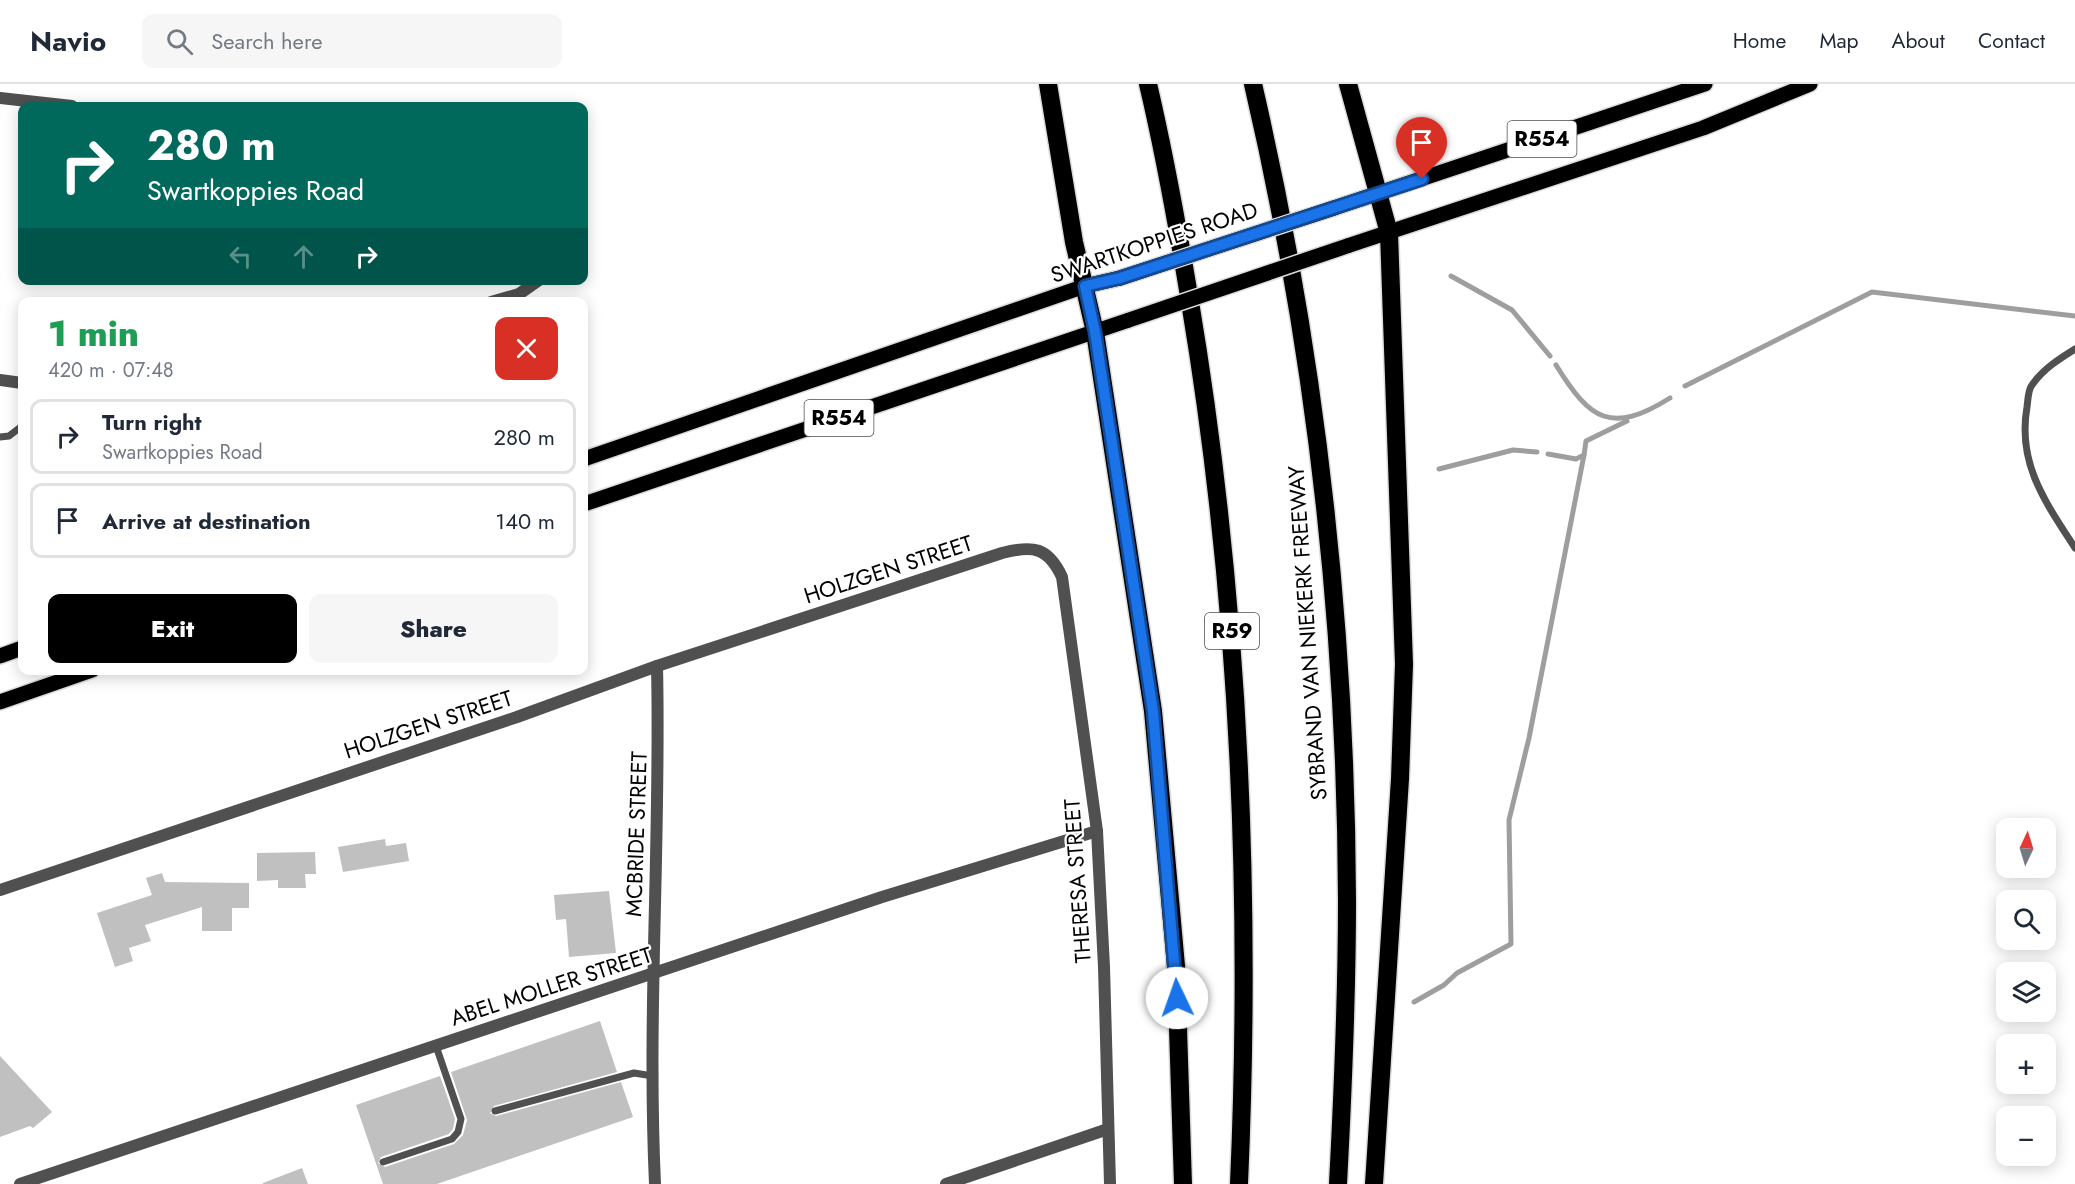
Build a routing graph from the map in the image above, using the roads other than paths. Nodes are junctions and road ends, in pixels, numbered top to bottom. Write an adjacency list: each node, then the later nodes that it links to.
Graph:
1 (1048, 84): 12 (highway)
2 (1148, 84): 42 (highway, R59)
3 (1253, 84): 43 (highway, SYBRAND VAN NIEKERK FREEWAY)
4 (1348, 84): 9 (highway)
5 (1705, 84): 9 (main road, SWARTKOPPIES ROAD / R554)
6 (1810, 84): 10 (main road, R554)
7 (0, 98): 8 (street)
8 (36, 102)
9 (1379, 193): 10 (highway); 12 (main road, SWARTKOPPIES ROAD / R554, bridge)
10 (1389, 233): 14 (main road, R554, bridge); 44 (highway)
11 (532, 285): 13 (street)
12 (1085, 286): 14 (highway); 20 (main road, SWARTKOPPIES ROAD / R554)
13 (508, 297)
14 (1095, 332): 21 (main road, R554); 41 (highway)
15 (2075, 349): 22 (lane)
16 (0, 380): 17 (street)
17 (18, 382)
18 (18, 429): 19 (lane)
19 (0, 437)
20 (588, 458)
21 (588, 503)
22 (2075, 548)
23 (1062, 577): 26 (street, HOLZGEN STREET); 29 (street, THERESA STREET)
24 (18, 649): 25 (main road)
25 (0, 656)
26 (657, 666): 30 (street, HOLZGEN STREET); 31 (street, MCBRIDE STREET)
27 (78, 675): 28 (main road)
28 (0, 702)
29 (1096, 831): 31 (street, ABEL MOLLER STREET); 35 (street, THERESA STREET)
30 (0, 890)
31 (654, 975): 32 (street, ABEL MOLLER STREET); 33 (street, MCBRIDE STREET)
32 (436, 1046): 36 (lane); 37 (street, ABEL MOLLER STREET)
33 (653, 1076): 34 (lane); 38 (street, MCBRIDE STREET)
34 (495, 1111)
35 (1108, 1129): 39 (street); 40 (street, THERESA STREET)
36 (384, 1162)
37 (20, 1184)
38 (655, 1184)
39 (946, 1184)
40 (1110, 1184)
41 (1183, 1184)
42 (1239, 1184)
43 (1338, 1184)
44 (1374, 1184)

